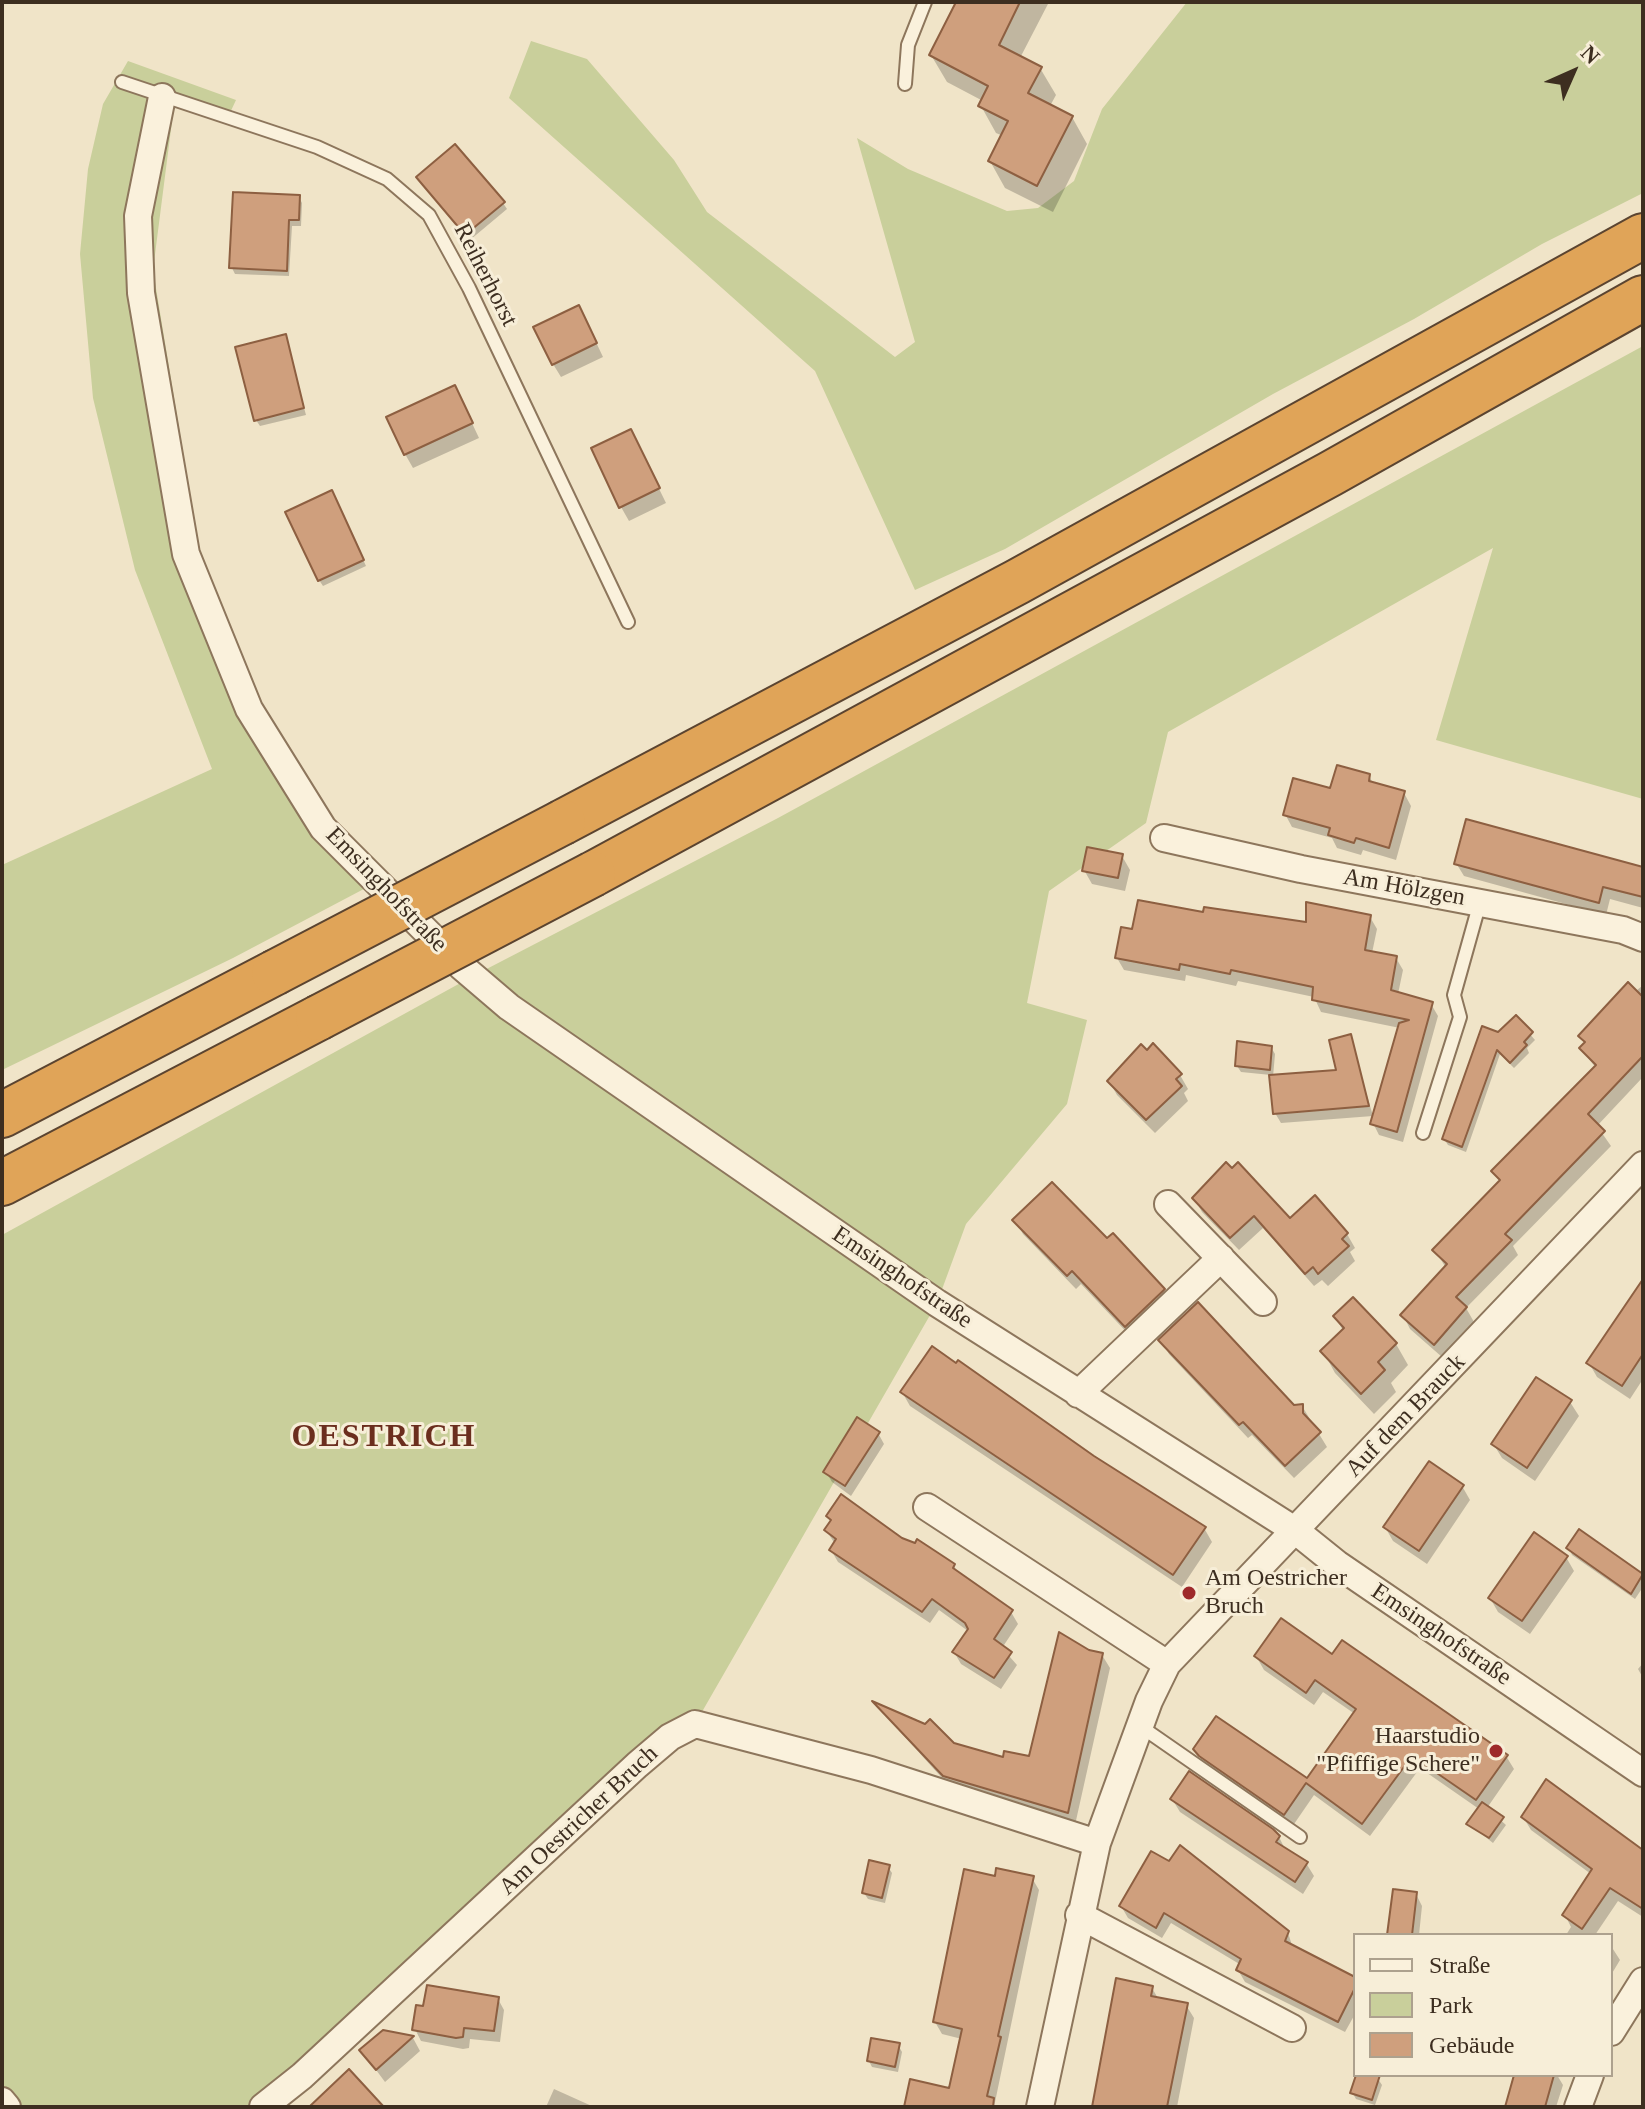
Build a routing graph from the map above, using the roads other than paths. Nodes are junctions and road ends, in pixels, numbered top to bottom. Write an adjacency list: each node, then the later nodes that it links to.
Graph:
1 (925, 2): 3 (lane)
2 (122, 82): 4 (lane, Reiherhorst)
3 (905, 84)
4 (162, 97): 7 (lane, Reiherhorst); 18 (street, Emsinghofstraße)
5 (1643, 236): 11 (highway, bridge)
6 (1643, 298): 14 (highway, bridge)
7 (628, 622)
8 (1164, 838): 9 (street, Am Hölzgen)
9 (1480, 902): 10 (street, Am Hölzgen); 12 (lane)
10 (1643, 938)
11 (2, 1115)
12 (1423, 1133)
13 (1643, 1165): 20 (street, Auf dem Brauck)
14 (2, 1183)
15 (1168, 1204): 16 (street)
16 (1221, 1258): 17 (street); 18 (street)
17 (1263, 1302)
18 (1078, 1394): 20 (street, Emsinghofstraße)
19 (927, 1507): 21 (street)
20 (1296, 1531): 21 (street, Auf dem Brauck); 23 (street, Emsinghofstraße)
21 (1167, 1664): 22 (street, Auf dem Brauck)
22 (1140, 1726): 24 (lane); 25 (street, Auf dem Brauck)
23 (1643, 1773)
24 (1300, 1837)
25 (1097, 1843): 26 (street, Auf dem Brauck); 33 (street, Am Oestricher Bruch)
26 (1079, 1915): 28 (street); 34 (street, Auf dem Brauck)
27 (1643, 1981): 29 (street)
28 (1292, 2028)
29 (1613, 2029)
30 (1589, 2077): 35 (street)
31 (2, 2101): 32 (street)
32 (7, 2107)
33 (263, 2107)
34 (1040, 2107)
35 (1578, 2107)

